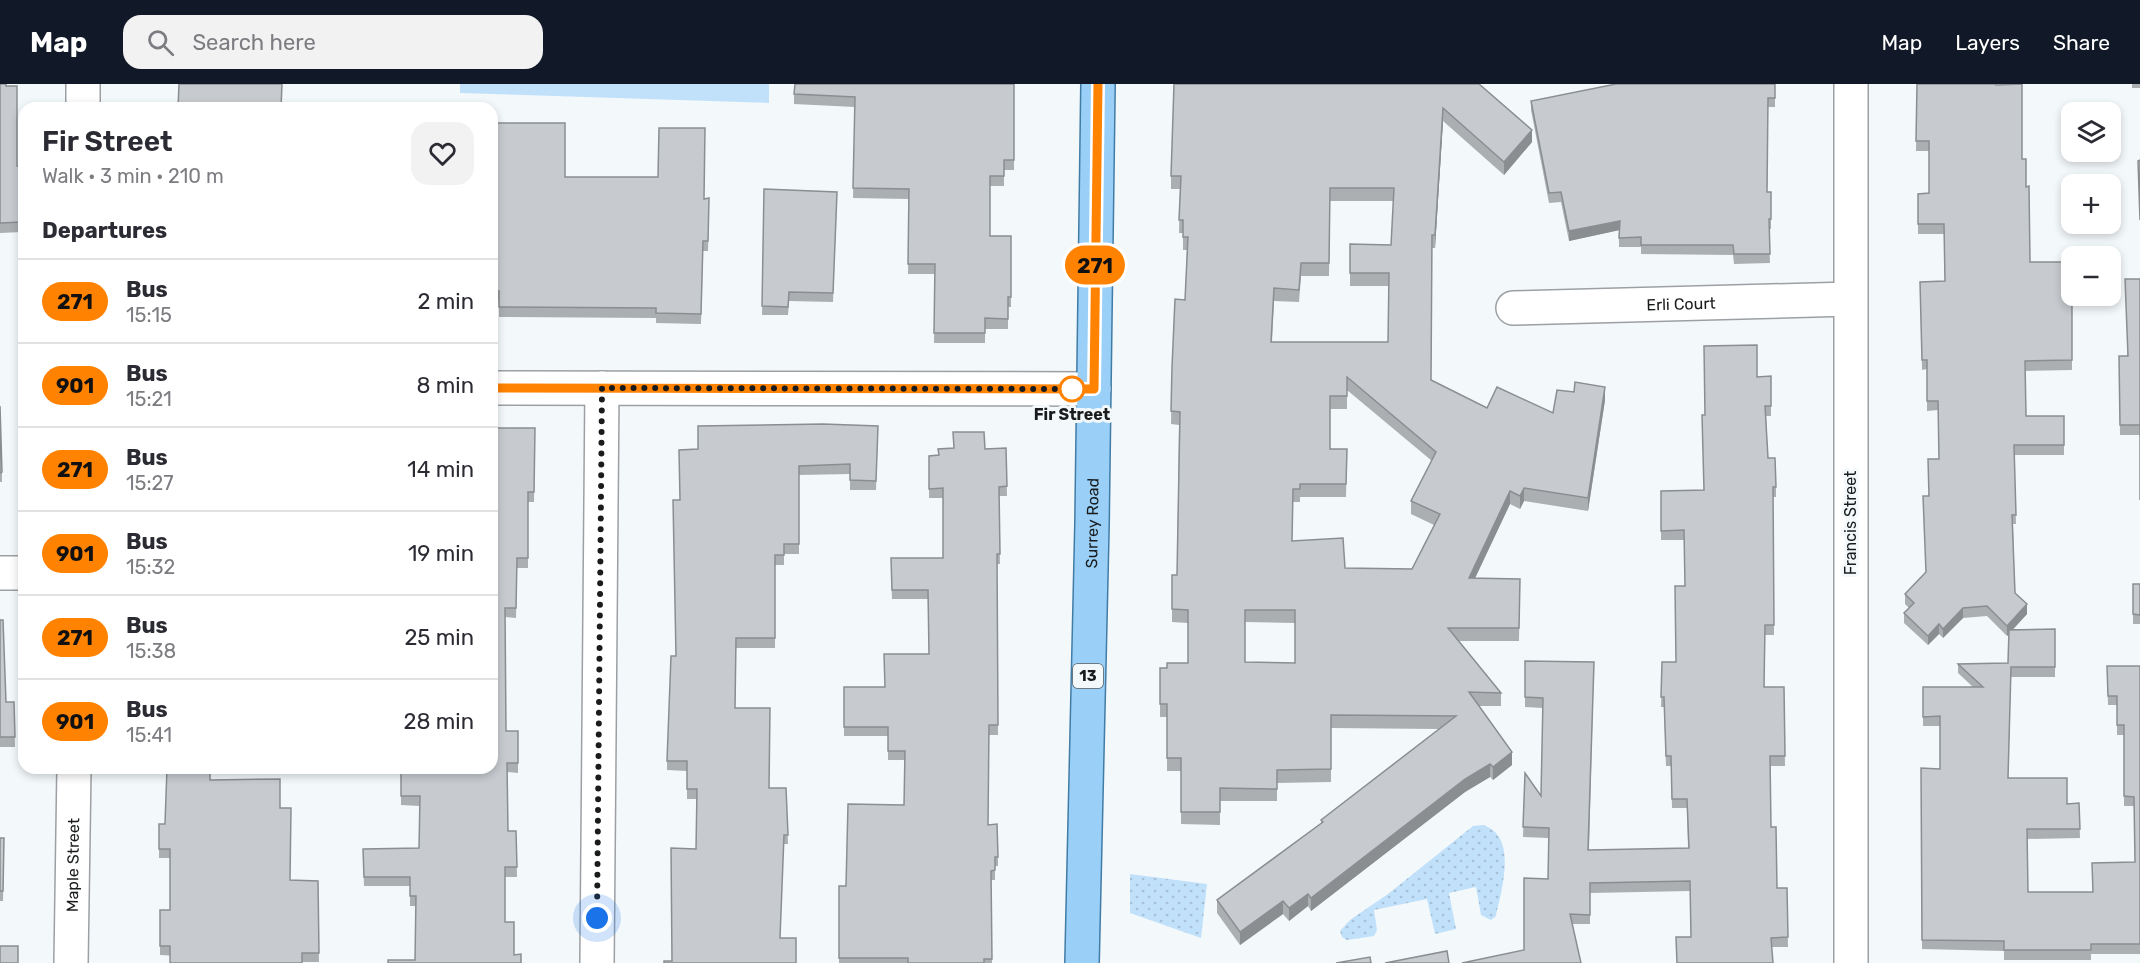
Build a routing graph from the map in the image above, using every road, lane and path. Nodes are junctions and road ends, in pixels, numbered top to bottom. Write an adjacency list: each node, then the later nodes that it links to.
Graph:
1 (83, 84): 4 (street)
2 (1098, 84): 9 (main road, Surrey Road / 13)
3 (1851, 84): 5 (street, Francis Street)
4 (83, 102)
5 (1850, 299): 6 (street, Erli Court); 16 (street, Francis Street)
6 (1513, 308)
7 (498, 388): 8 (street)
8 (602, 388): 9 (street); 14 (street)
9 (1094, 389): 15 (main road, Surrey Road / 13)
10 (0, 573): 11 (street)
11 (18, 573)
12 (74, 774): 13 (street, Maple Street)
13 (70, 963)
14 (597, 963)
15 (1082, 963)
16 (1851, 963)

